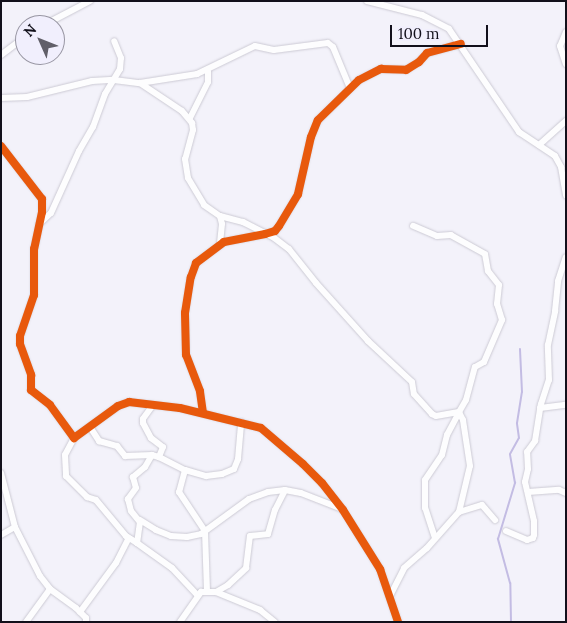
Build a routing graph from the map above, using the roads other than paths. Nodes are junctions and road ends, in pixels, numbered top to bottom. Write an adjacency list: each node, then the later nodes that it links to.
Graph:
1 (90, 1): 3 (street)
2 (367, 1): 7 (street)
3 (63, 15)
4 (566, 32): 9 (street)
5 (114, 40): 11 (street)
6 (15, 44): 8 (street)
7 (461, 44): 13 (street); 17 (street)
8 (1, 55)
9 (566, 64)
10 (208, 71): 12 (street); 13 (street); 15 (street)
11 (114, 80): 12 (street); 14 (street); 21 (street)
12 (140, 83): 15 (street)
13 (350, 88): 23 (street)
14 (1, 98)
15 (190, 118): 20 (street)
16 (566, 121): 17 (street)
17 (539, 145): 19 (street)
18 (1, 146): 21 (street)
19 (566, 196)
20 (220, 216): 23 (street); 24 (street)
21 (40, 224): 33 (street)
22 (413, 226): 29 (street)
23 (265, 234): 24 (street); 29 (street)
24 (220, 244): 30 (street)
25 (566, 257): 28 (street)
26 (153, 405): 30 (street); 32 (street); 34 (street)
27 (565, 407): 28 (street)
28 (540, 408): 38 (street)
29 (459, 412): 41 (street); 49 (street)
30 (203, 413): 31 (street)
31 (241, 422): 35 (street); 40 (street)
32 (90, 426): 33 (street); 34 (street)
33 (74, 438): 48 (street)
34 (156, 456): 35 (street); 42 (street)
35 (185, 470): 45 (street)
36 (1, 473): 44 (street)
37 (284, 490): 40 (street); 45 (street); 53 (street)
38 (528, 492): 39 (street); 46 (street)
39 (566, 493)
40 (343, 510): 55 (street)
41 (459, 512): 43 (street); 49 (street)
42 (140, 520): 45 (street); 50 (street)
43 (495, 520)
44 (15, 527): 47 (street); 51 (street)
45 (205, 531): 52 (street)
46 (506, 531)
47 (1, 535)
48 (129, 538): 50 (street); 56 (street)
49 (435, 538): 55 (street)
50 (137, 543): 54 (street)
51 (50, 590): 56 (street); 57 (street)
52 (207, 590): 53 (street); 54 (street)
53 (216, 592): 60 (street)
54 (197, 595): 59 (street)
55 (390, 596): 61 (street)
56 (80, 612): 58 (street)
57 (26, 622)
58 (86, 622)
59 (180, 622)
60 (275, 622)
61 (398, 622)

